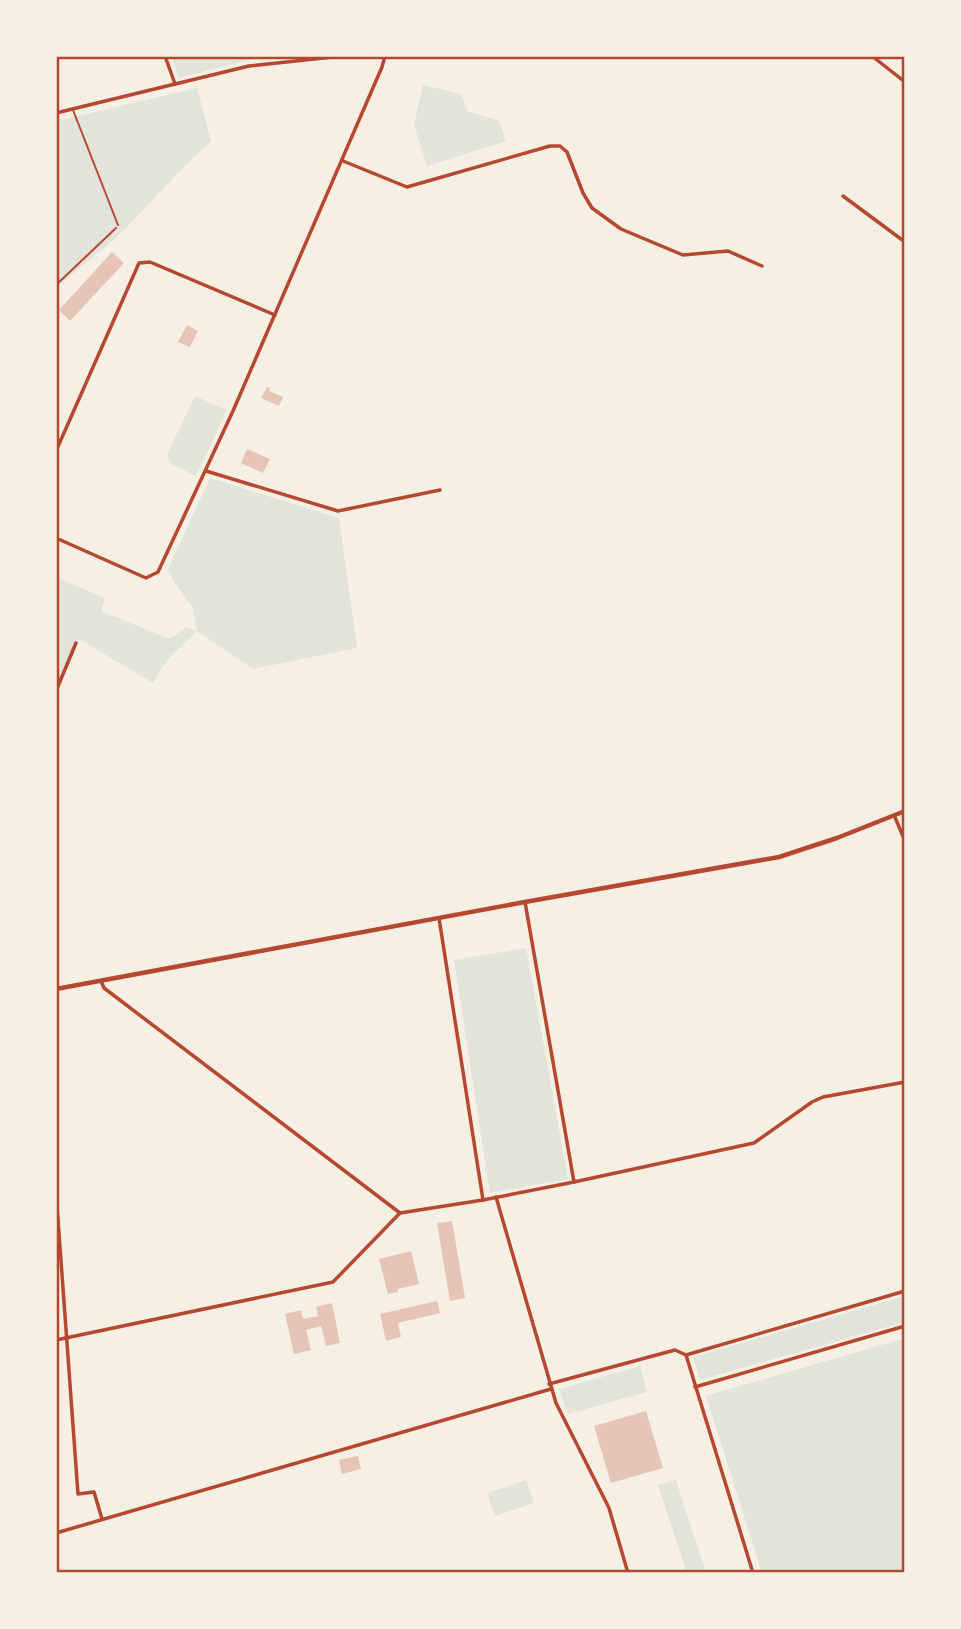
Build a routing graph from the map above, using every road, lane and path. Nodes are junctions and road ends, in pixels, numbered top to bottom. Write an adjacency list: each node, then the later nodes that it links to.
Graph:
1 (165, 56): 6 (street)
2 (342, 56): 6 (street)
3 (384, 56): 9 (street)
4 (872, 56): 5 (street)
5 (905, 82)
6 (175, 83): 7 (street)
7 (72, 109): 8 (street); 11 (lane)
8 (56, 113)
9 (343, 161): 13 (street); 15 (street)
10 (843, 196): 12 (street)
11 (118, 226): 14 (path)
12 (905, 242)
13 (762, 266)
14 (56, 285)
15 (275, 315): 16 (street); 17 (street)
16 (56, 451)
17 (206, 471): 18 (street); 19 (street)
18 (440, 490)
19 (56, 538)
20 (76, 643): 21 (street)
21 (56, 691)
22 (905, 811): 23 (main road)
23 (894, 815): 24 (street); 25 (main road)
24 (905, 841)
25 (525, 902): 26 (main road); 30 (street)
26 (439, 918): 27 (main road); 33 (street)
27 (101, 981): 28 (main road); 34 (street)
28 (56, 989)
29 (905, 1082): 30 (street)
30 (574, 1182): 32 (street)
31 (56, 1192): 37 (street)
32 (496, 1197): 33 (street); 40 (street)
33 (483, 1200): 34 (street)
34 (400, 1213): 37 (street)
35 (905, 1291): 39 (street)
36 (905, 1326): 41 (street)
37 (66, 1339): 38 (street); 43 (street)
38 (56, 1340)
39 (686, 1355): 40 (street); 41 (street)
40 (549, 1384): 42 (street)
41 (695, 1387): 46 (street)
42 (551, 1389): 43 (street); 45 (street)
43 (102, 1519): 44 (street)
44 (56, 1533)
45 (628, 1573)
46 (753, 1573)

